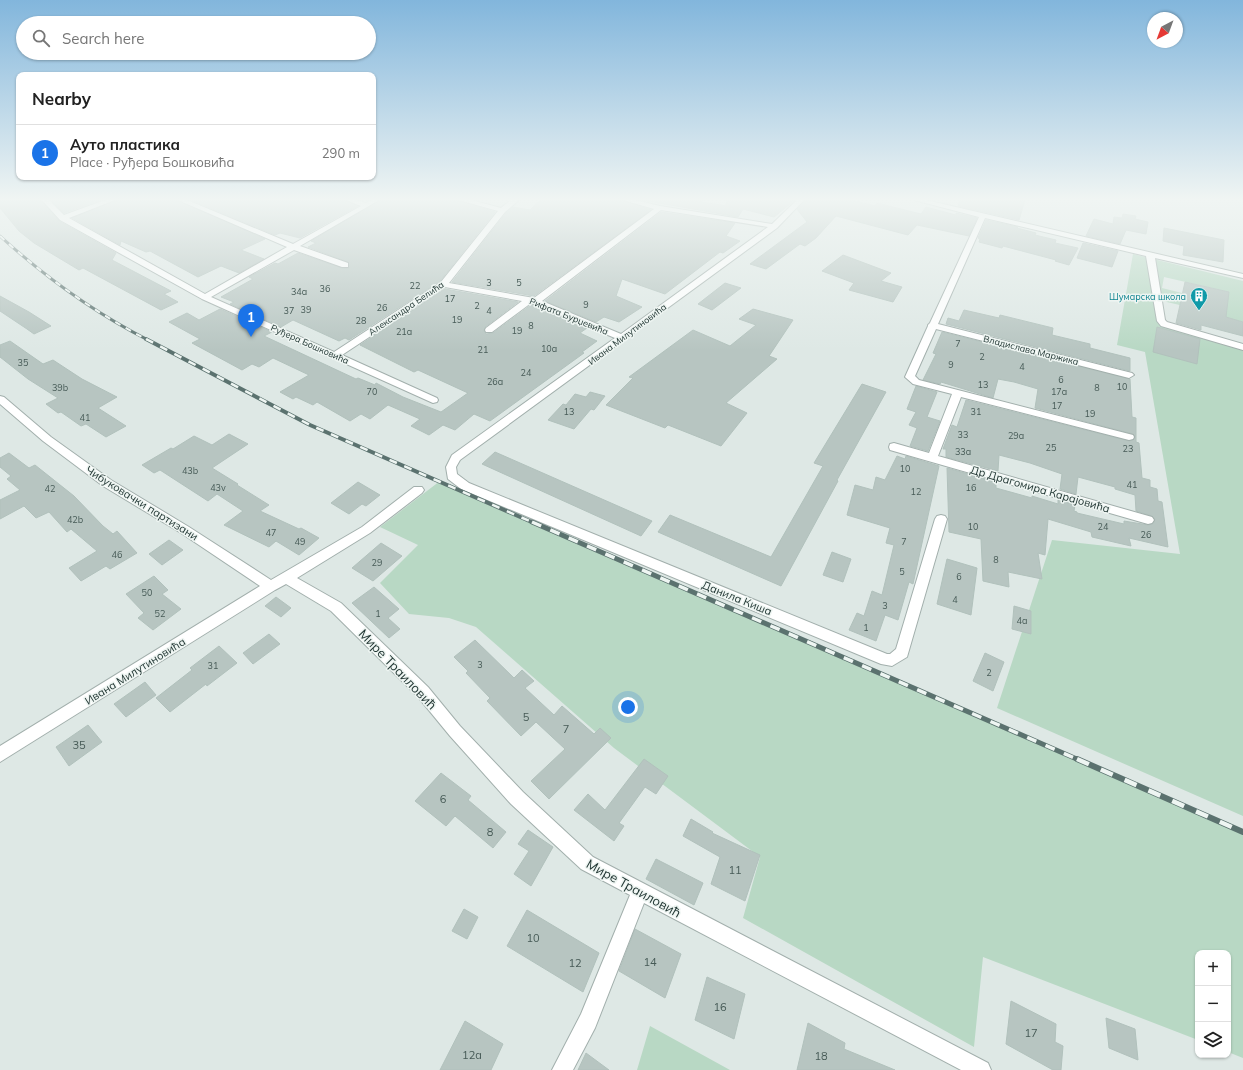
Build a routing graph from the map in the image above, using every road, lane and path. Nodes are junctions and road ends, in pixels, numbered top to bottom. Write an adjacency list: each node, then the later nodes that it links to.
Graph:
1 (120, 250): 13 (street, Руђера Бошковића)
2 (289, 250): 13 (street)
3 (302, 250): 10 (street)
4 (471, 250): 12 (street, Александра Белића)
5 (602, 250): 14 (street)
6 (742, 250): 17 (street, Ивана Милутиновића)
7 (967, 250): 15 (street)
8 (1133, 250): 9 (street)
9 (1150, 254): 11 (street); 18 (street)
10 (345, 265)
11 (1243, 276)
12 (444, 284): 14 (street, Рифата Бурџевића); 19 (street, Александра Белића)
13 (205, 297): 19 (street, Руђера Бошковића)
14 (532, 300): 16 (street); 17 (street, Рифата Бурџевића)
15 (932, 325): 20 (street, Владислава Маржика); 21 (street)
16 (489, 330)
17 (622, 338): 27 (street, Ивана Милутиновића)
18 (1243, 347)
19 (336, 355): 23 (street, Руђера Бошковића)
20 (1129, 374)
21 (958, 392): 24 (street); 26 (street)
22 (0, 399): 32 (street, Чибуковачки партизани)
23 (433, 400)
24 (1129, 437)
25 (894, 447): 26 (street, Др Драгомира Карајовића)
26 (932, 458): 30 (street, Др Драгомира Карајовића)
27 (451, 466): 29 (street, Данила Киша)
28 (418, 490): 31 (street)
29 (941, 519)
30 (1148, 520)
31 (287, 578): 32 (street); 34 (street, Мире Траиловић)
32 (270, 586): 33 (street, Ивана Милутиновића)
33 (0, 755)
34 (640, 892): 35 (street); 36 (street, Мире Траиловић)
35 (562, 1070)
36 (981, 1070)

